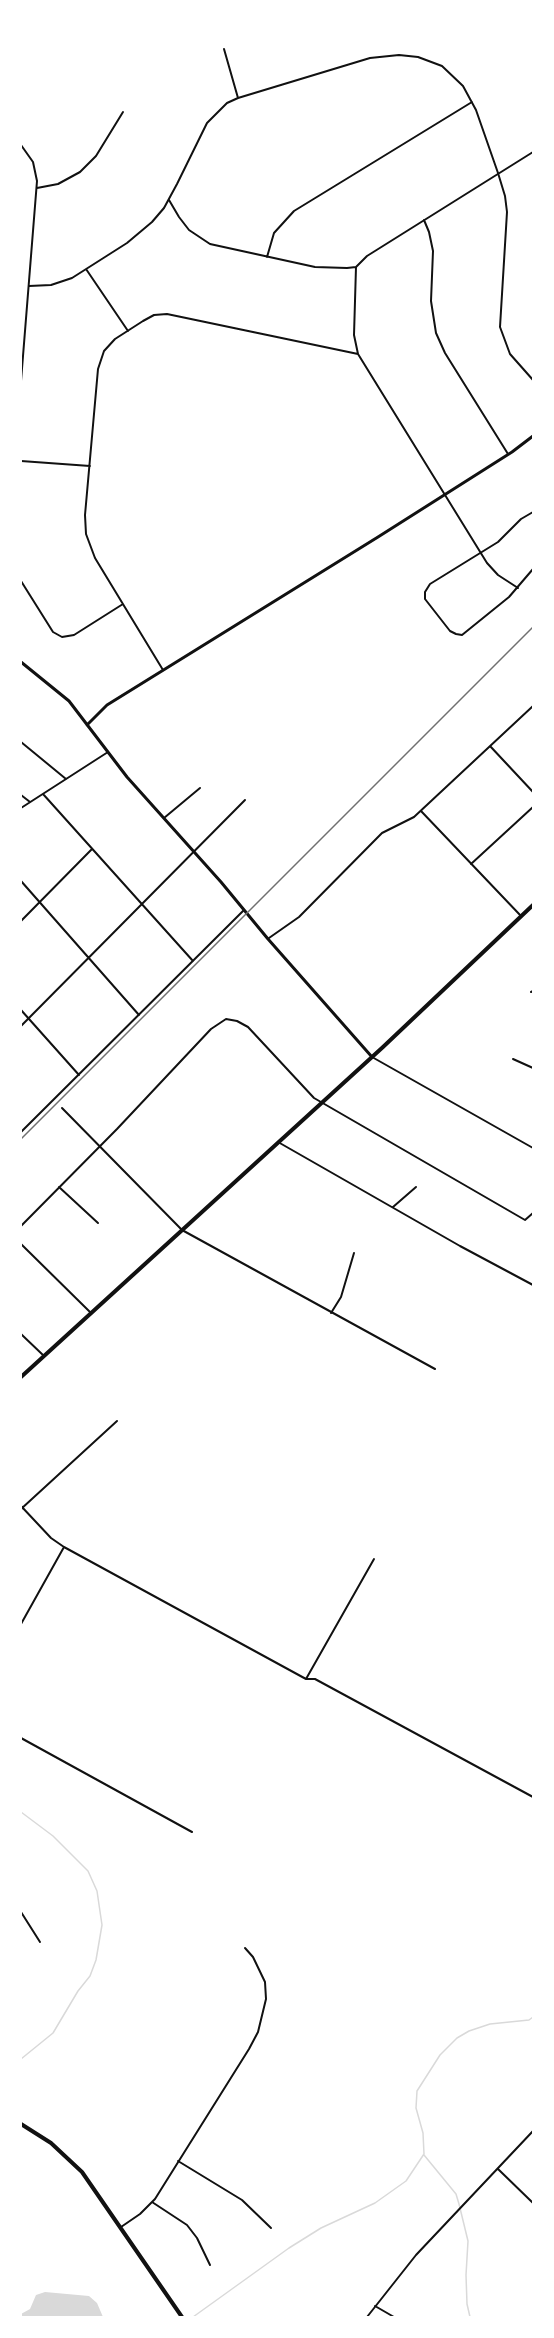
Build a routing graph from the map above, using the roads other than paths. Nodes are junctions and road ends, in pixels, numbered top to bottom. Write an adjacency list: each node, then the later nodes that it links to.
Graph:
1 (224, 49): 2 (street)
2 (238, 98): 3 (street); 9 (street)
3 (472, 102): 7 (street); 11 (street)
4 (123, 112): 8 (street)
5 (21, 145): 8 (street)
6 (533, 152): 7 (street)
7 (498, 173): 10 (street); 17 (street)
8 (36, 188): 14 (street)
9 (169, 200): 11 (street); 13 (street)
10 (424, 220): 12 (street); 20 (street)
11 (267, 257): 12 (street)
12 (356, 267): 16 (street)
13 (86, 269): 14 (street); 15 (street)
14 (29, 286): 18 (street)
15 (128, 331): 16 (street); 22 (street)
16 (358, 354): 23 (street)
17 (533, 380)
18 (21, 381)
19 (533, 436): 20 (street)
20 (508, 454): 23 (street)
21 (21, 460): 22 (street)
22 (90, 466): 29 (street)
23 (445, 494): 25 (street); 31 (street)
24 (533, 512): 25 (street)
25 (481, 553): 28 (street); 28 (street)
26 (533, 569): 28 (street)
27 (21, 581): 29 (street)
28 (518, 588)
29 (124, 603): 31 (street)
30 (21, 662): 33 (street)
31 (163, 670): 33 (street)
32 (533, 706): 35 (street)
33 (87, 725): 36 (street)
34 (21, 742): 37 (street)
35 (490, 746): 39 (street); 46 (street)
36 (108, 752): 37 (street); 47 (street)
37 (66, 779): 40 (street)
38 (200, 788): 47 (street)
39 (533, 792)
40 (43, 794): 43 (street); 48 (street)
41 (21, 795): 43 (street)
42 (245, 800): 49 (street)
43 (30, 802): 45 (street)
44 (533, 807): 50 (street)
45 (21, 808)
46 (421, 811): 50 (street); 58 (street)
47 (164, 818): 49 (street)
48 (92, 849): 52 (street); 53 (street)
49 (195, 852): 53 (street); 55 (street)
50 (471, 864): 56 (street)
51 (21, 881): 52 (street)
52 (39, 902): 57 (street); 59 (street)
53 (142, 905): 59 (street); 60 (street)
54 (533, 905): 56 (main road)
55 (243, 910): 58 (street); 60 (street)
56 (521, 916): 65 (main road)
57 (21, 921)
58 (268, 939): 65 (street)
59 (89, 958): 62 (street); 63 (street)
60 (193, 961): 62 (street)
61 (21, 1010): 63 (street)
62 (139, 1015): 68 (street)
63 (29, 1018): 64 (street); 68 (street)
64 (21, 1026)
65 (372, 1057): 69 (main road); 74 (street)
66 (513, 1059): 67 (street)
67 (533, 1068)
68 (79, 1074): 71 (street)
69 (322, 1102): 72 (main road); 73 (street); 78 (street)
70 (62, 1108): 73 (street)
71 (21, 1132)
72 (278, 1142): 77 (street); 81 (main road)
73 (100, 1146): 75 (street); 81 (street)
74 (533, 1148)
75 (59, 1187): 79 (street); 80 (street)
76 (416, 1187): 77 (street)
77 (393, 1207): 84 (street)
78 (533, 1213)
79 (98, 1223)
80 (21, 1226)
81 (182, 1230): 85 (main road); 86 (street)
82 (21, 1244): 85 (street)
83 (354, 1253): 86 (street)
84 (533, 1285)
85 (91, 1313): 88 (main road)
86 (331, 1313): 89 (street)
87 (21, 1334): 88 (street)
88 (44, 1356): 90 (main road)
89 (435, 1369)
90 (21, 1377)
91 (117, 1421): 92 (street)
92 (21, 1507): 93 (street)
93 (64, 1547): 95 (street); 96 (street)
94 (374, 1559): 96 (street)
95 (21, 1624)
96 (306, 1679): 98 (street)
97 (21, 1738): 99 (street)
98 (533, 1797)
99 (192, 1832)
100 (21, 1912): 101 (street)
101 (40, 1942)
102 (245, 1948): 105 (street)
103 (21, 2124): 109 (main road)
104 (533, 2131): 106 (street)
105 (178, 2161): 107 (street); 110 (street)
106 (498, 2169): 108 (street); 112 (street)
107 (152, 2202): 109 (street); 111 (street)
108 (533, 2203)
109 (121, 2227): 113 (main road)
110 (271, 2228)
111 (210, 2265)
112 (375, 2306): 114 (street); 115 (street)
113 (182, 2317)
114 (367, 2317)
115 (394, 2317)

